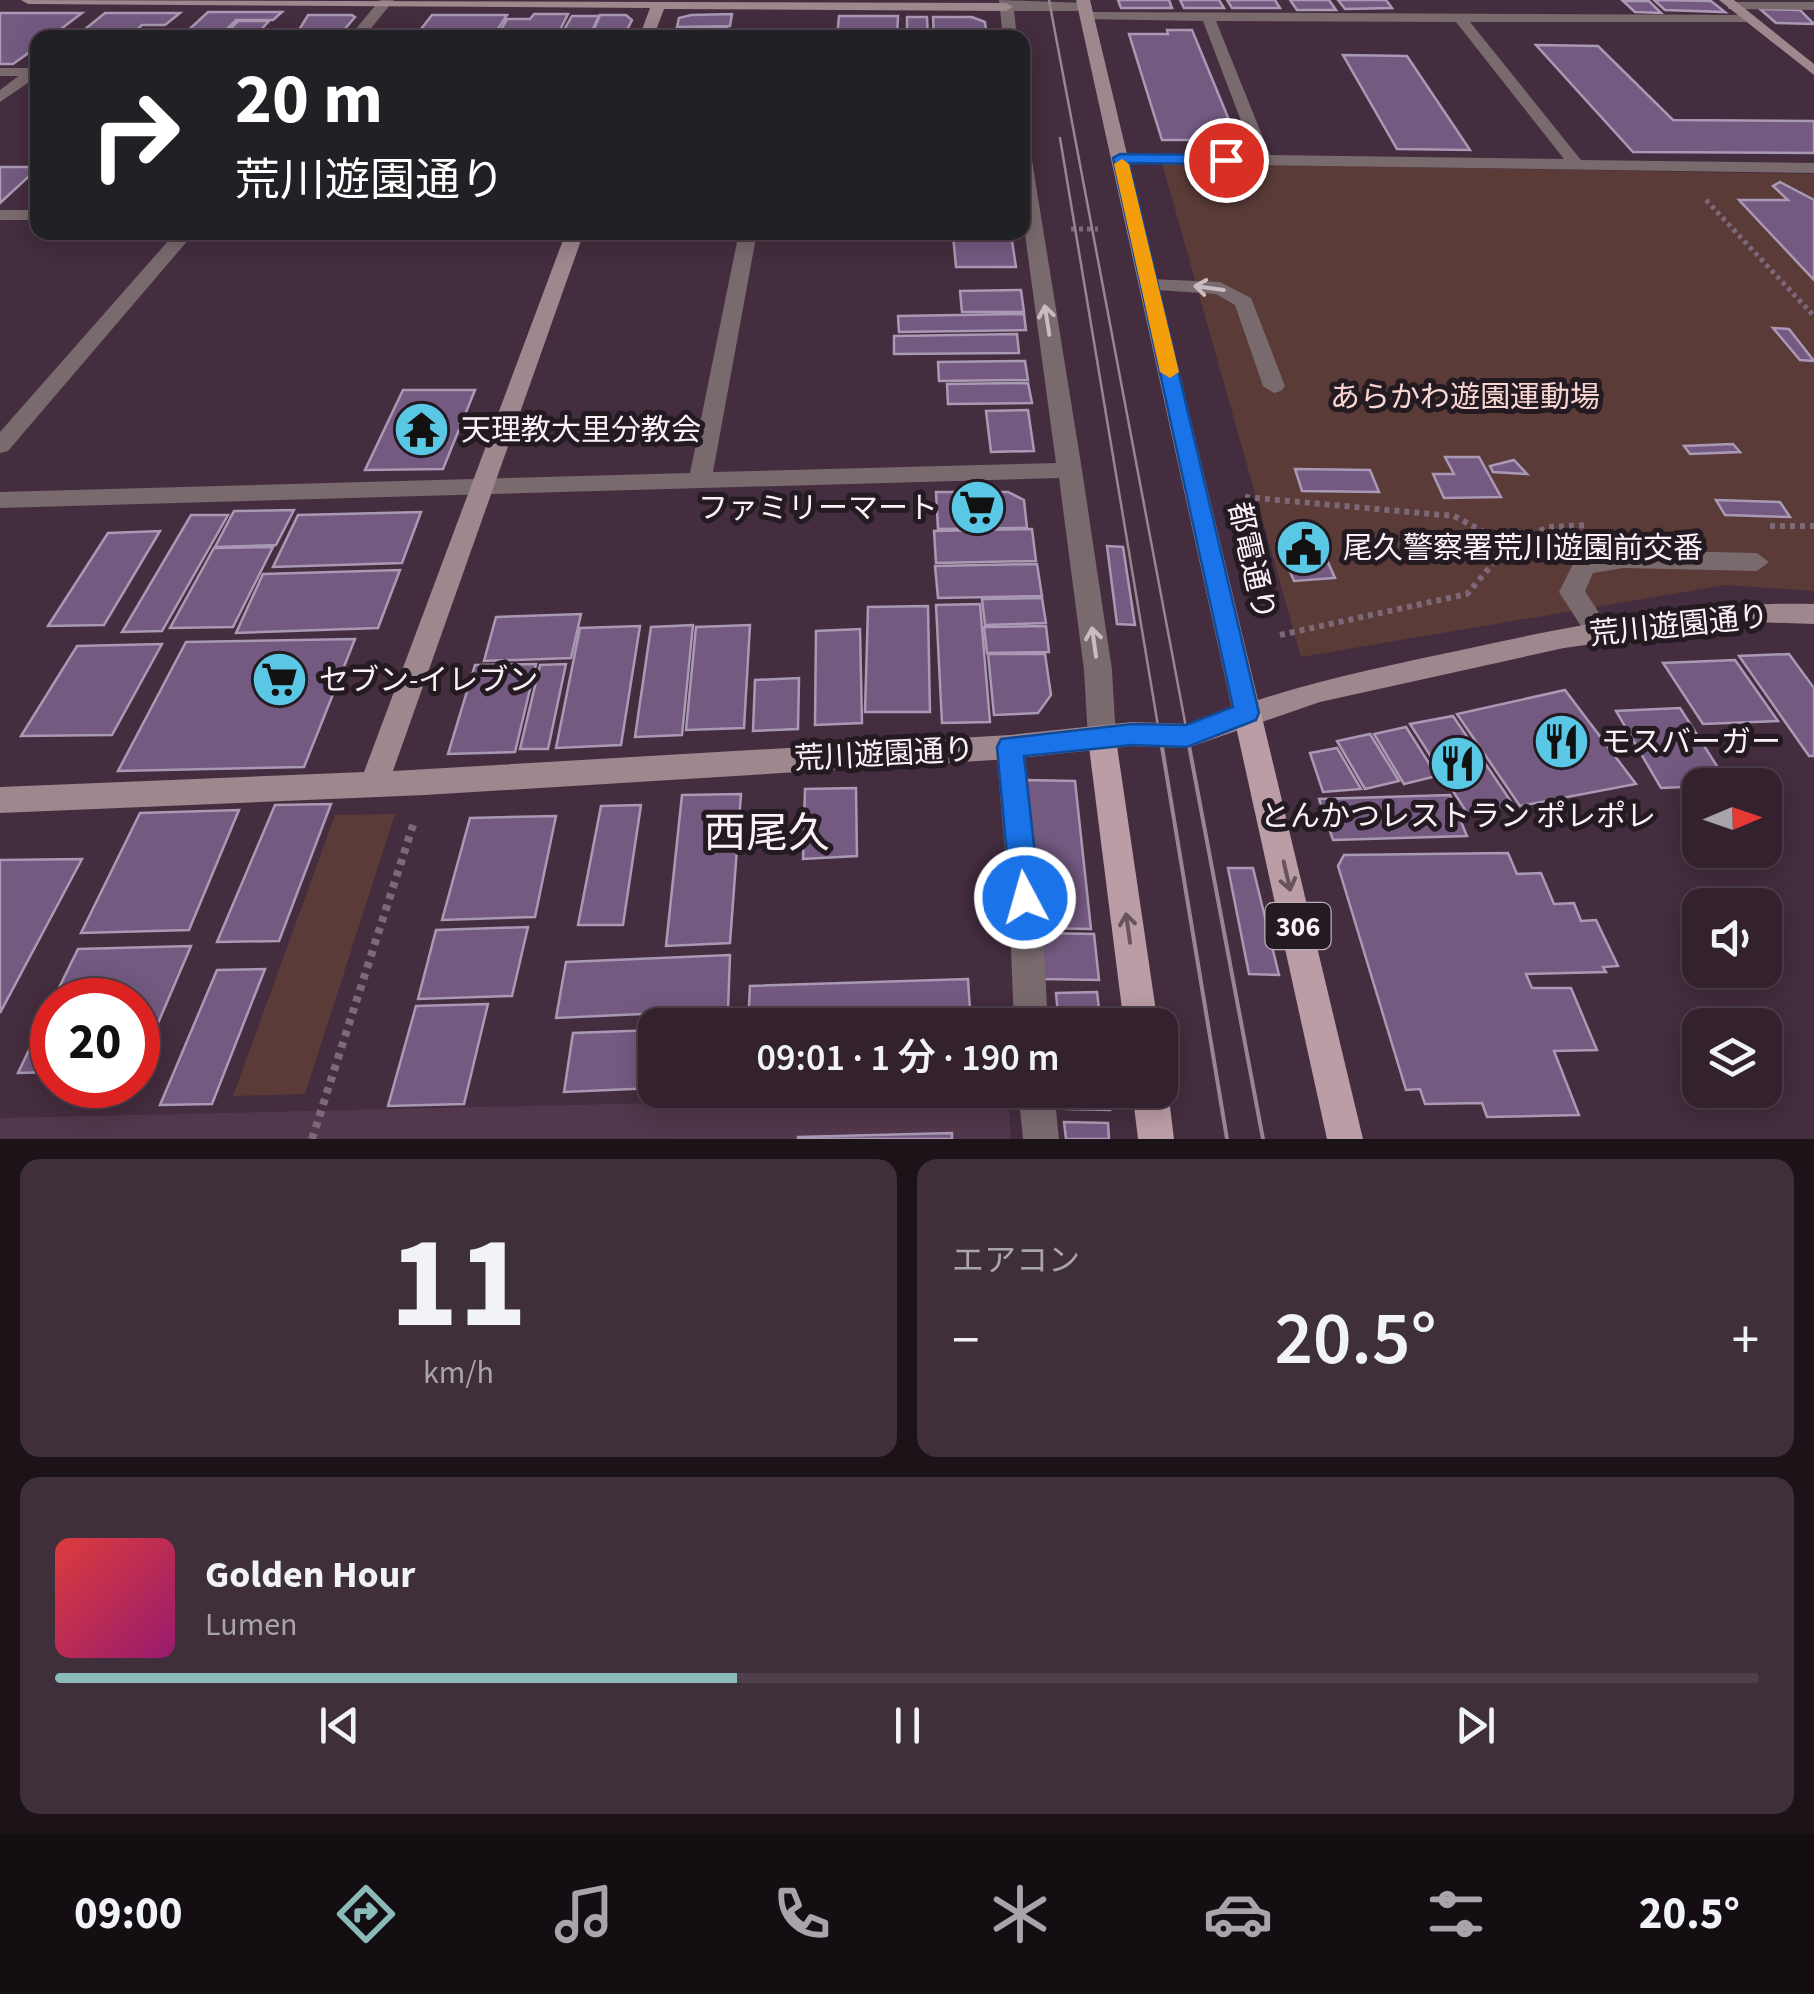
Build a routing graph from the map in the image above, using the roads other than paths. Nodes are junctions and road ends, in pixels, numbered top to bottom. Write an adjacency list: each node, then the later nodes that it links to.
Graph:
1 (28, 0): 3 (street)
2 (1399, 0): 10 (street)
3 (386, 1): 4 (street); 13 (street)
4 (659, 2): 5 (street); 14 (street)
5 (1006, 3): 8 (street); 15 (street)
6 (1729, 3): 7 (street); 12 (street)
7 (1814, 6)
8 (1085, 8): 9 (street); 21 (street, 都電通り)
9 (1208, 16): 10 (street); 22 (street)
10 (1412, 18): 11 (street)
11 (1460, 18): 12 (street); 23 (street)
12 (1750, 20): 16 (street)
13 (362, 30)
14 (649, 30)
15 (1009, 30)
16 (1814, 71)
17 (0, 72): 18 (street)
18 (30, 72)
19 (30, 76): 20 (street)
20 (0, 97)
21 (1120, 158): 22 (street); 31 (street, 都電通り)
22 (1264, 160): 23 (street)
23 (1577, 165): 24 (street)
24 (1814, 168)
25 (0, 215): 26 (street)
26 (30, 216)
27 (179, 240): 33 (street)
28 (572, 240): 36 (street)
29 (746, 240): 35 (street)
30 (1030, 240): 34 (street, one-way to 30)
31 (1150, 285): 32 (street, one-way to 31); 41 (street, 都電通り)
32 (1274, 386)
33 (0, 446)
34 (1071, 470): 35 (street); 42 (street, one-way to 34)
35 (700, 480): 36 (street)
36 (479, 488): 37 (street); 44 (street)
37 (0, 500)
38 (1757, 562): 40 (street)
39 (1814, 614): 40 (street, 荒川遊園通り)
40 (1599, 633): 41 (street, 荒川遊園通り)
41 (1247, 713): 42 (street, 荒川遊園通り); 52 (main road, 都電通り / 306, one-way to 52)
42 (1102, 739): 43 (street, 荒川遊園通り); 47 (main road, one-way to 42)
43 (1010, 747): 44 (street, 荒川遊園通り); 46 (street)
44 (374, 784): 45 (street, 荒川遊園通り)
45 (0, 800)
46 (1030, 1008)
47 (1139, 1008)
48 (1037, 1108): 50 (street)
49 (1152, 1108): 51 (main road)
50 (1040, 1139)
51 (1156, 1139)
52 (1346, 1139)

